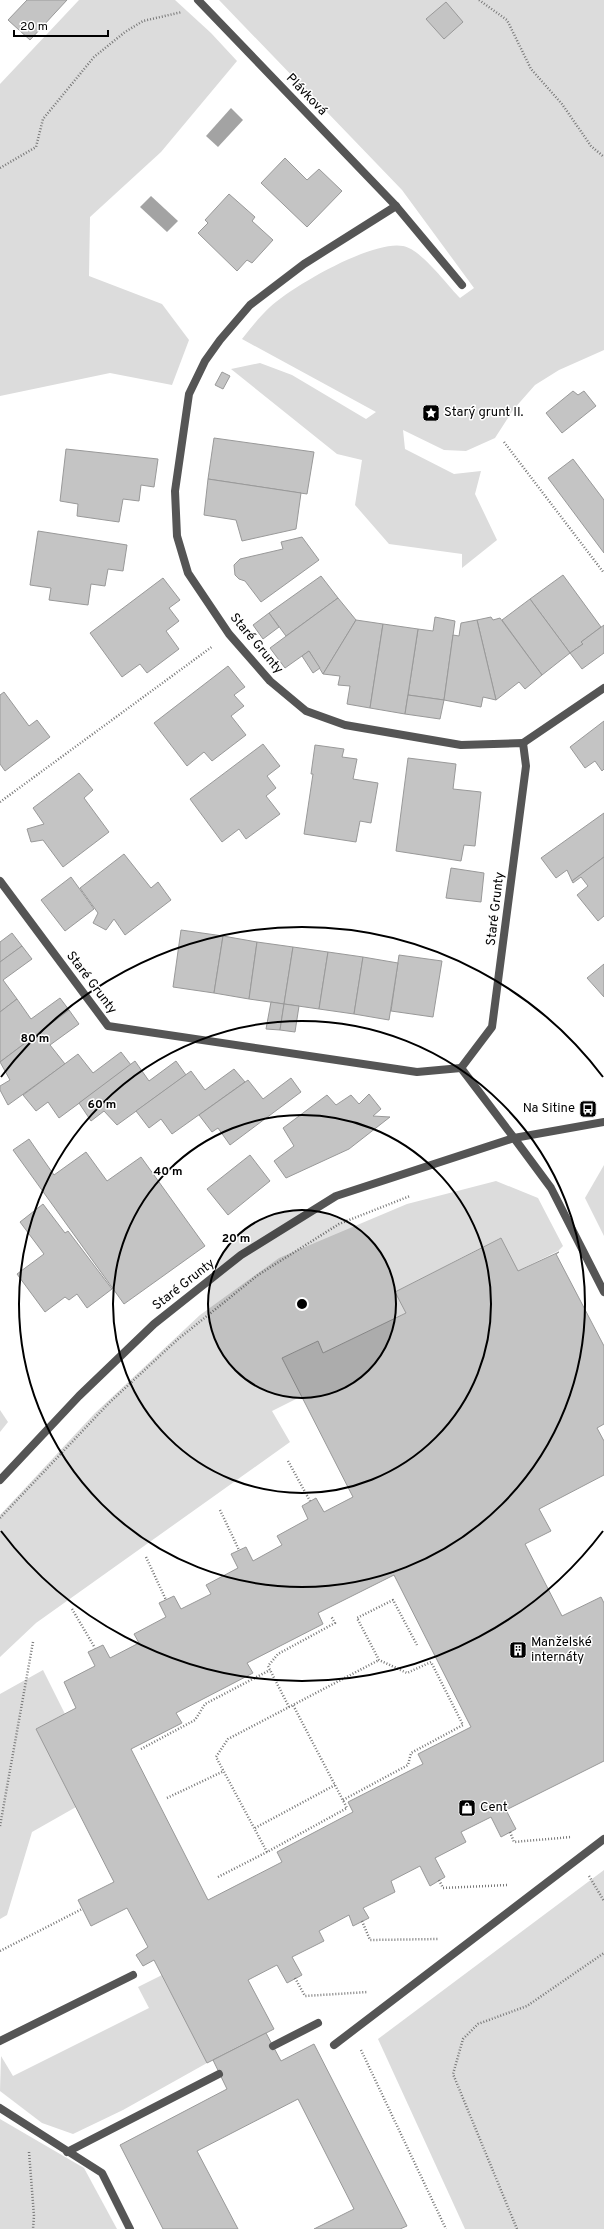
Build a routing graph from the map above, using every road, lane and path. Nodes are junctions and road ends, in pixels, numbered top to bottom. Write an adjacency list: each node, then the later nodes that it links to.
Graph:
1 (198, 0): 3 (street, Plávková)
2 (479, 0): 4 (path)
3 (208, 9): 5 (path); 6 (street, Plávková)
4 (604, 157)
5 (0, 168)
6 (396, 206): 7 (street, Plávková); 10 (street, Staré Grunty)
7 (462, 285)
8 (504, 442): 9 (path)
9 (604, 573)
10 (230, 634): 12 (street, Staré Grunty); 13 (path)
11 (604, 688): 12 (street)
12 (523, 743): 15 (street, Staré Grunty)
13 (0, 802)
14 (0, 881): 15 (street, Staré Grunty)
15 (461, 1068): 17 (street)
16 (604, 1122): 17 (street, Staré Grunty)
17 (514, 1138): 19 (street); 21 (street, Staré Grunty)
18 (412, 1195): 24 (path)
19 (604, 1292)
20 (288, 1461): 22 (path)
21 (0, 1480)
22 (310, 1501)
23 (220, 1510): 25 (path)
24 (0, 1518)
25 (239, 1550)
26 (146, 1557): 27 (path)
27 (166, 1600)
28 (72, 1608): 32 (path)
29 (331, 1616): 34 (path)
30 (33, 1642): 42 (path)
31 (417, 1645): 33 (path)
32 (95, 1648)
33 (379, 1660): 35 (path); 41 (path)
34 (270, 1670): 36 (path); 37 (path)
35 (294, 1705): 36 (path); 39 (path)
36 (289, 1708): 38 (path)
37 (141, 1749)
38 (224, 1771): 40 (path); 43 (path)
39 (335, 1784): 41 (path); 43 (path)
40 (168, 1798)
41 (343, 1800): 47 (path)
42 (0, 1826)
43 (254, 1828): 47 (path)
44 (510, 1832): 45 (path)
45 (574, 1836)
46 (604, 1839): 48 (street)
47 (267, 1852): 49 (path)
48 (578, 1859): 51 (street); 52 (path)
49 (218, 1877)
50 (439, 1880): 51 (path)
51 (546, 1884): 55 (street)
52 (604, 1901)
53 (82, 1909): 56 (path)
54 (362, 1921): 55 (path)
55 (476, 1938): 62 (street)
56 (0, 1951)
57 (604, 1953): 73 (path)
58 (133, 1975): 63 (street)
59 (295, 1978): 60 (path)
60 (372, 1991)
61 (318, 2023): 65 (street)
62 (352, 2032): 64 (street); 72 (path)
63 (0, 2041)
64 (334, 2045)
65 (273, 2046)
66 (220, 2074): 69 (street)
67 (0, 2108): 68 (street)
68 (27, 2125): 69 (street); 70 (path)
69 (67, 2152): 71 (street)
70 (32, 2229)
71 (130, 2229)
72 (446, 2229)
73 (517, 2229)

